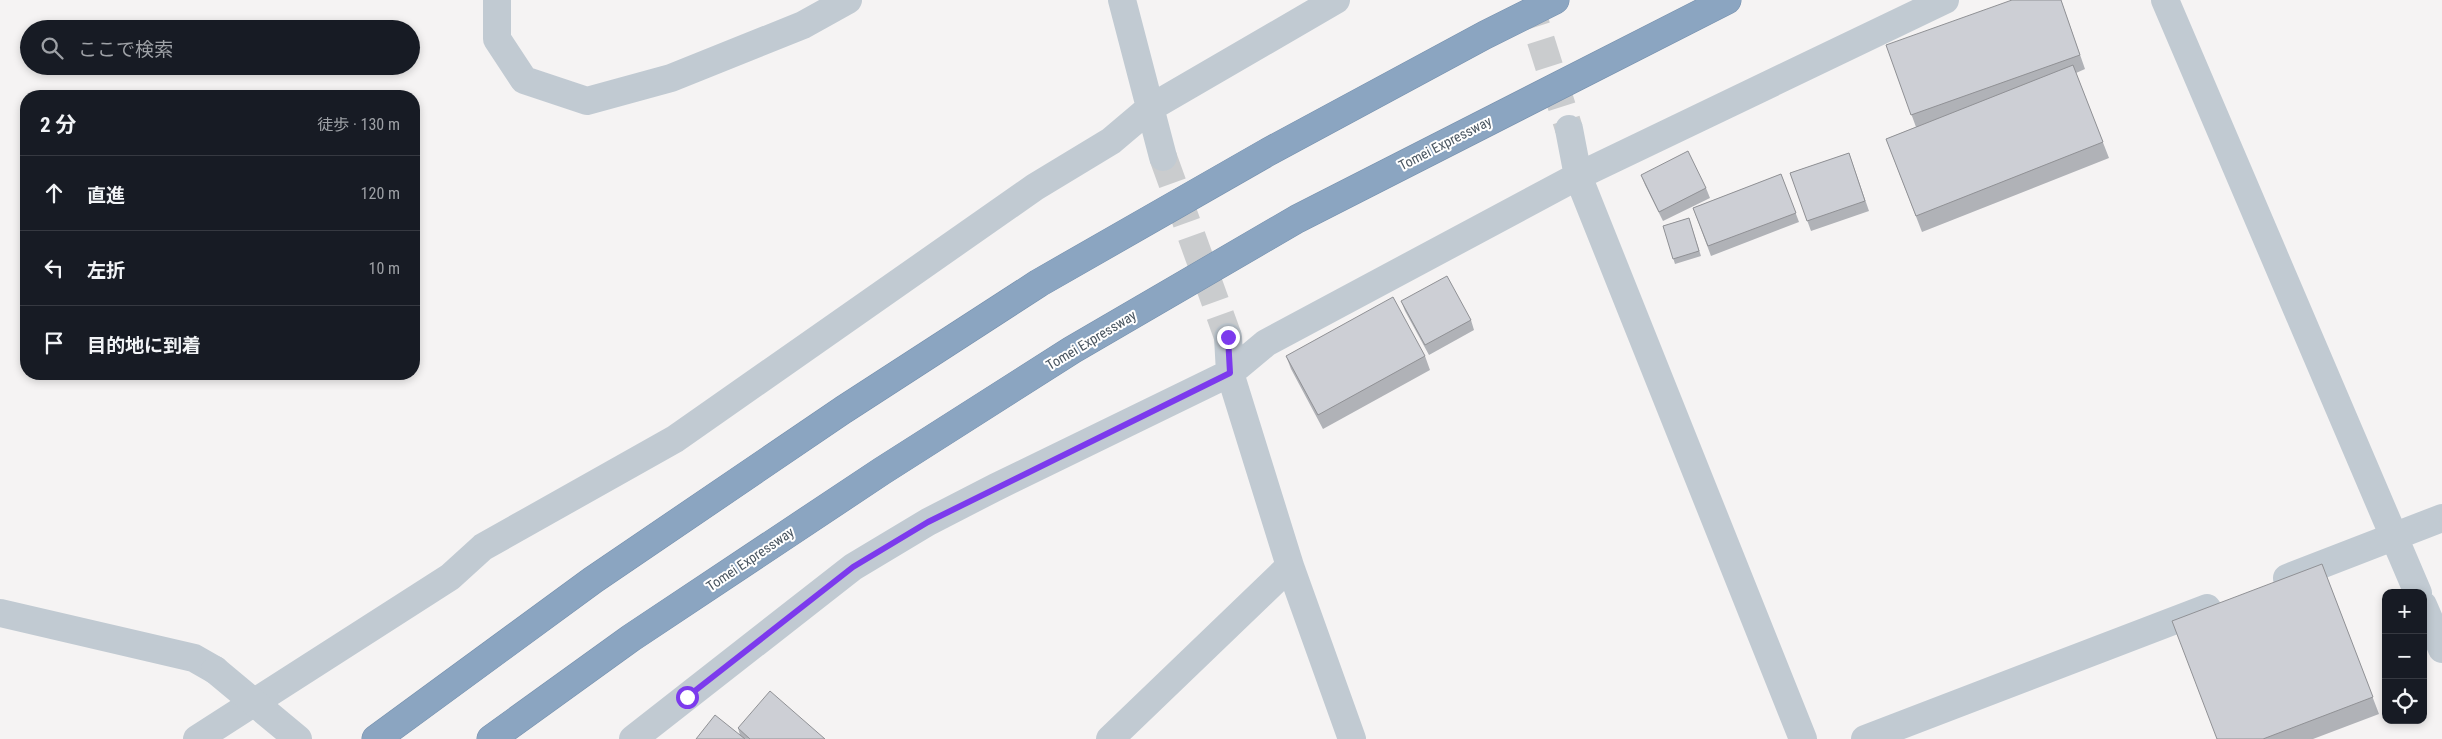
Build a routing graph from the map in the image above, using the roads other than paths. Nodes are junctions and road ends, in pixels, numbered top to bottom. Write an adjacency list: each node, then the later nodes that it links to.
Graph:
1 (497, 0): 2 (street)
2 (848, 0)
3 (1122, 0): 9 (street)
4 (1336, 0): 9 (street)
5 (1555, 0): 26 (highway)
6 (1727, 0): 27 (highway, Tomei Expressway)
7 (1945, 0): 12 (street)
8 (2165, 0): 16 (street)
9 (1150, 108): 11 (street); 24 (street)
10 (1569, 129): 12 (street)
11 (1163, 157)
12 (1578, 176): 14 (street); 31 (street)
13 (1228, 337): 14 (street)
14 (1230, 373): 17 (street); 28 (street)
15 (2442, 518): 16 (street)
16 (2394, 537): 18 (street); 19 (street)
17 (1290, 566): 29 (street); 30 (street)
18 (2264, 586)
19 (2416, 589)
20 (2227, 601): 32 (street)
21 (0, 613): 25 (street, bridge)
22 (2427, 614): 23 (street)
23 (2442, 649)
24 (197, 739)
25 (298, 739)
26 (376, 739)
27 (491, 739)
28 (633, 739)
29 (1110, 739)
30 (1352, 739)
31 (1803, 739)
32 (1865, 739)

